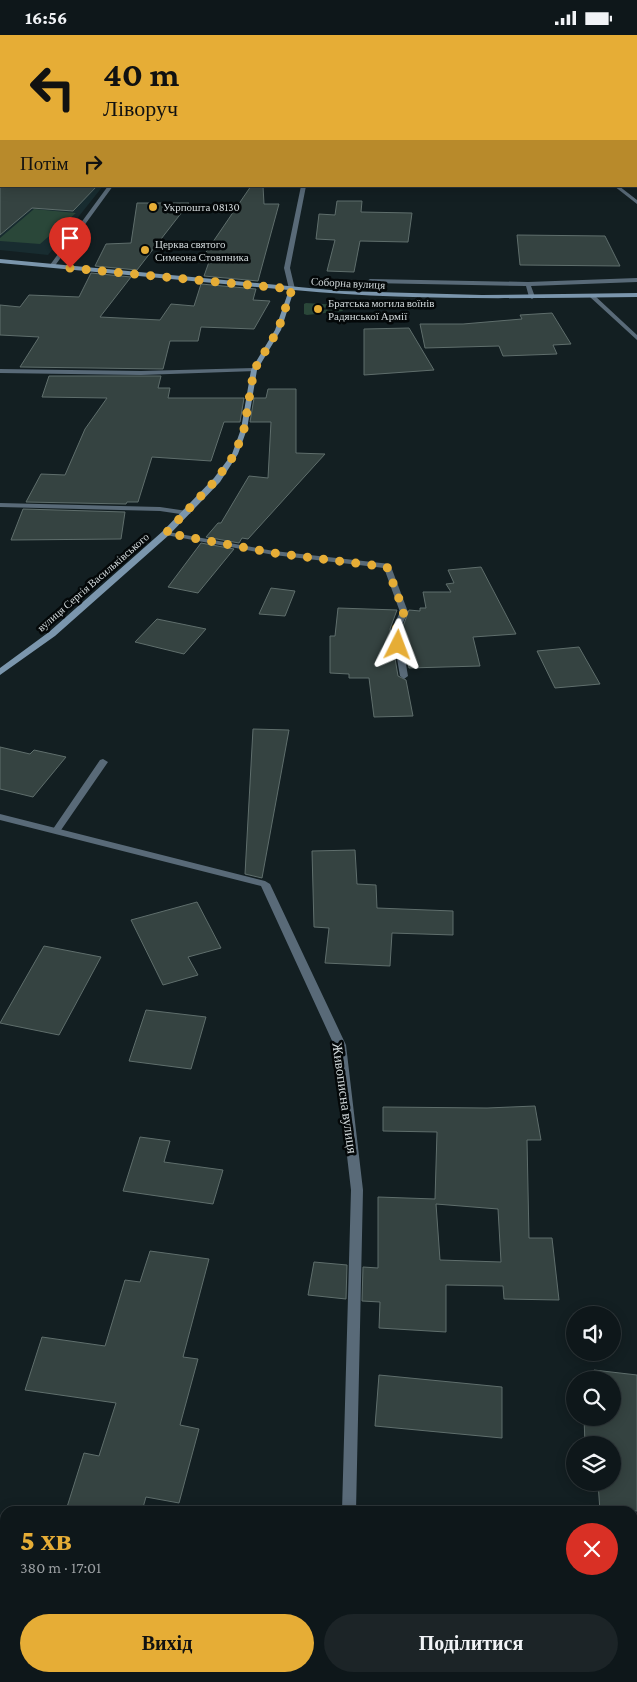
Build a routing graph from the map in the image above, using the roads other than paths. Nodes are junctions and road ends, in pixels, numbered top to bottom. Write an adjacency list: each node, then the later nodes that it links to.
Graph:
1 (110, 187): 6 (street)
2 (304, 187): 10 (street)
3 (617, 187): 4 (street)
4 (637, 202)
5 (0, 261): 6 (street, Соборна вулиця)
6 (52, 266): 10 (street, Соборна вулиця)
7 (637, 280): 9 (street)
8 (370, 281): 9 (street)
9 (528, 284): 13 (street)
10 (292, 289): 13 (street, Соборна вулиця); 15 (street, вулиця Сергія Васильківського)
11 (637, 295): 12 (street, Соборна вулиця)
12 (592, 296): 13 (street, Соборна вулиця); 14 (street)
13 (532, 297)
14 (637, 337)
15 (254, 370): 16 (street); 18 (street, вулиця Сергія Васильківського)
16 (0, 371)
17 (0, 505): 18 (street)
18 (187, 513): 19 (street, вулиця Сергія Васильківського)
19 (166, 533): 20 (street, вулиця Сергія Васильківського); 21 (street)
20 (0, 672)
21 (404, 676)
22 (103, 762): 24 (street)
23 (0, 817): 24 (street, Живописна вулиця)
24 (56, 831): 25 (street, Живописна вулиця)
25 (350, 1506)

